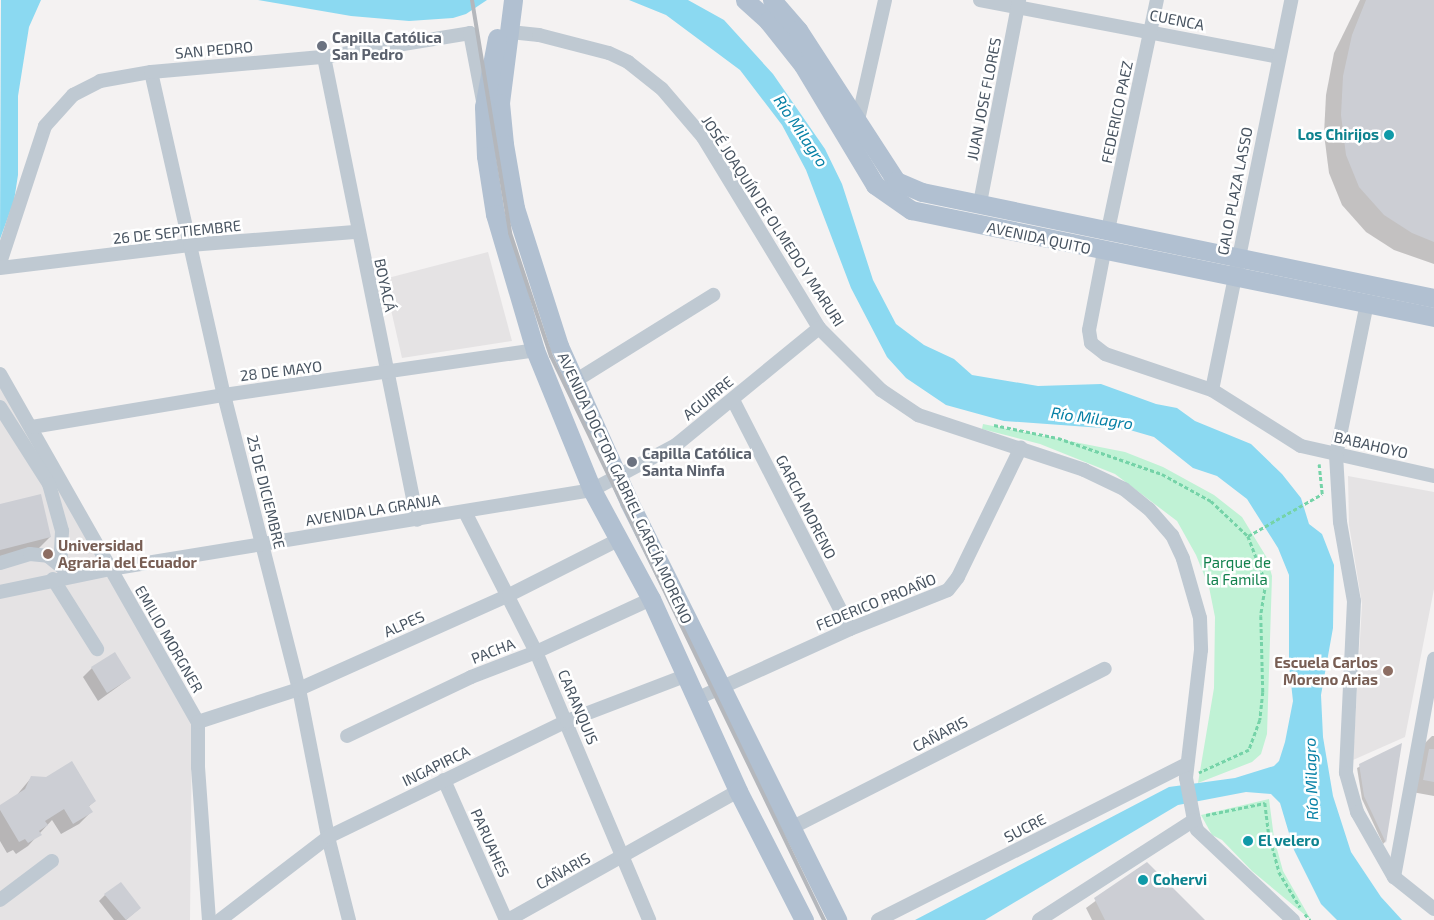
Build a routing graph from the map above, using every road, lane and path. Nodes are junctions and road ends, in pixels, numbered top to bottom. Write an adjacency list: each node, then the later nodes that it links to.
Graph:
1 (745, 0): 20 (main road, AVENIDA QUITO)
2 (772, 0): 15 (main road, AVENIDA QUITO)
3 (885, 0): 15 (street)
4 (980, 0): 7 (street, CUENCA)
5 (1157, 0): 9 (street, FEDERICO PAEZ)
6 (1291, 0): 12 (street, GALO PLAZA LASSO)
7 (1019, 4): 9 (street, CUENCA); 16 (street, JUAN JOSE FLORES)
8 (507, 6): 10 (main road, AVENIDA DOCTOR GABRIEL GARCÍA MORENO); 14 (main road, AVENIDA DOCTOR GABRIEL GARCÍA MORENO)
9 (1150, 31): 12 (street, CUENCA); 17 (street, FEDERICO PAEZ)
10 (510, 32): 29 (street, JOSÉ JOAQUÍN DE OLMEDO Y MARURI); 33 (main road, AVENIDA DOCTOR GABRIEL GARCÍA MORENO)
11 (324, 57): 13 (street, SAN PEDRO); 14 (street, SAN PEDRO); 18 (street, BOYACÁ)
12 (1278, 57): 21 (street, GALO PLAZA LASSO)
13 (151, 72): 19 (street, 25 DE DICIEMBRE); 22 (street, SAN PEDRO)
14 (484, 107): 30 (main road, AVENIDA DOCTOR GABRIEL GARCÍA MORENO)
15 (858, 120): 16 (main road, AVENIDA QUITO)
16 (980, 203): 17 (main road, AVENIDA QUITO)
17 (1108, 230): 21 (main road, AVENIDA QUITO)
18 (357, 232): 19 (street, 26 DE SEPTIEMBRE); 32 (street, BOYACÁ)
19 (190, 245): 23 (street, 26 DE SEPTIEMBRE); 35 (street, 25 DE DICIEMBRE)
20 (1104, 252): 24 (main road, AVENIDA QUITO); 34 (street, BABAHOYO)
21 (1238, 259): 24 (street, GALO PLAZA LASSO); 26 (main road, AVENIDA QUITO)
22 (0, 263)
23 (0, 268)
24 (1234, 279): 27 (main road, AVENIDA QUITO); 34 (street, GALO PLAZA LASSO)
25 (713, 295): 33 (street)
26 (1434, 298)
27 (1366, 303): 28 (main road, AVENIDA QUITO); 41 (street)
28 (1434, 317)
29 (819, 328): 36 (street, AGUIRRE); 39 (street, JOSÉ JOAQUÍN DE OLMEDO Y MARURI)
30 (535, 350): 32 (street, 28 DE MAYO); 44 (main road, AVENIDA DOCTOR GABRIEL GARCÍA MORENO)
31 (0, 374): 38 (street, EMILIO MORGNER)
32 (388, 374): 35 (street, 28 DE MAYO); 46 (street, BOYACÁ)
33 (575, 382): 43 (main road, AVENIDA DOCTOR GABRIEL GARCÍA MORENO)
34 (1212, 390): 40 (street, BABAHOYO)
35 (224, 395): 38 (street, 28 DE MAYO); 49 (street, 25 DE DICIEMBRE)
36 (733, 400): 43 (street, AGUIRRE); 58 (street, GARCIA MORENO)
37 (0, 407): 51 (street)
38 (32, 427): 52 (street, EMILIO MORGNER)
39 (1021, 447): 58 (street, FEDERICO PROAÑO); 70 (street, JOSÉ JOAQUÍN DE OLMEDO Y MARURI)
40 (1319, 450): 41 (street, BABAHOYO); 47 (path)
41 (1336, 455): 42 (street, BABAHOYO); 78 (street)
42 (1434, 476)
43 (614, 481): 44 (street, AVENIDA LA GRANJA); 64 (main road, AVENIDA DOCTOR GABRIEL GARCÍA MORENO)
44 (592, 490): 45 (street, AVENIDA LA GRANJA); 48 (main road, AVENIDA DOCTOR GABRIEL GARCÍA MORENO)
45 (465, 512): 46 (street, AVENIDA LA GRANJA); 56 (street, CARANQUIS)
46 (417, 520): 49 (street, AVENIDA LA GRANJA)
47 (1248, 536)
48 (618, 540): 56 (street, ALPES); 57 (main road, AVENIDA DOCTOR GABRIEL GARCÍA MORENO)
49 (262, 544): 52 (street, AVENIDA LA GRANJA); 65 (street, 25 DE DICIEMBRE)
50 (0, 563): 51 (street)
51 (60, 564): 53 (street)
52 (110, 569): 53 (street, AVENIDA LA GRANJA); 68 (street, EMILIO MORGNER)
53 (71, 576): 54 (street, AVENIDA LA GRANJA)
54 (52, 580): 55 (street, AVENIDA LA GRANJA); 59 (street)
55 (0, 592)
56 (509, 595): 60 (street, CARANQUIS); 65 (street, ALPES)
57 (651, 599): 60 (street, PACHA); 63 (main road, AVENIDA DOCTOR GABRIEL GARCÍA MORENO)
58 (850, 629): 64 (street, FEDERICO PROAÑO)
59 (97, 649)
60 (536, 652): 67 (street, CARANQUIS); 69 (street, PACHA)
61 (1434, 659): 78 (street)
62 (1105, 668): 74 (street, CAÑARIS)
63 (685, 676): 66 (main road, AVENIDA DOCTOR GABRIEL GARCÍA MORENO); 67 (street, INGAPIRCA)
64 (720, 688): 66 (street, FEDERICO PROAÑO); 74 (main road, AVENIDA DOCTOR GABRIEL GARCÍA MORENO)
65 (299, 689): 68 (street, ALPES); 75 (street, 25 DE DICIEMBRE)
66 (696, 698): 72 (main road, AVENIDA DOCTOR GABRIEL GARCÍA MORENO)
67 (567, 721): 71 (street, INGAPIRCA); 76 (street, CARANQUIS)
68 (198, 722): 81 (street, EMILIO MORGNER)
69 (347, 736)
70 (1187, 764): 73 (street, JOSÉ JOAQUÍN DE OLMEDO Y MARURI); 88 (street, SUCRE)
71 (444, 780): 75 (street, INGAPIRCA); 84 (street, PARUAHES)
72 (738, 791): 76 (street, CAÑARIS); 86 (main road, AVENIDA DOCTOR GABRIEL GARCÍA MORENO)
73 (1196, 817): 89 (street); 90 (street, JOSÉ JOAQUÍN DE OLMEDO Y MARURI); 91 (path)
74 (789, 829): 87 (main road, AVENIDA DOCTOR GABRIEL GARCÍA MORENO)
75 (328, 837): 82 (street, INGAPIRCA); 83 (street, 25 DE DICIEMBRE)
76 (623, 855): 84 (street, CAÑARIS); 85 (street, CARANQUIS)
77 (52, 861): 79 (street)
78 (1394, 877): 80 (street)
79 (0, 900)
80 (1434, 909)
81 (209, 920)
82 (220, 920)
83 (349, 920)
84 (507, 920)
85 (648, 920)
86 (804, 920)
87 (837, 920)
88 (878, 920)
89 (1038, 920)
90 (1293, 920)
91 (1310, 920)

